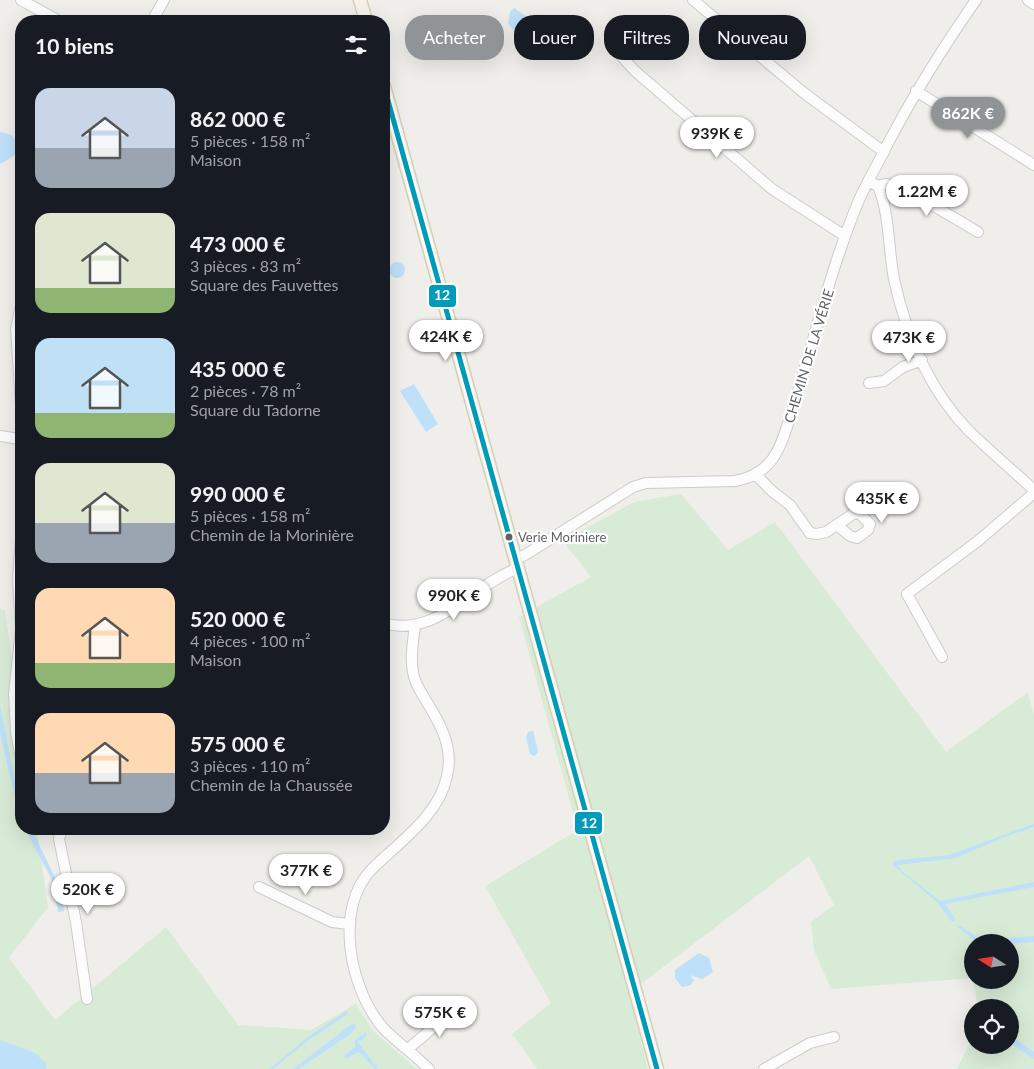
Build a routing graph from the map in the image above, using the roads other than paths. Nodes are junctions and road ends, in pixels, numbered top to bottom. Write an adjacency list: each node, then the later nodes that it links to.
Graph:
1 (21, 0): 8 (street)
2 (164, 0): 9 (street)
3 (360, 0): 10 (main road)
4 (693, 0): 14 (street)
5 (976, 0): 12 (street, CHEMIN DE LA VÉRIE)
6 (1028, 0): 7 (street)
7 (1034, 4)
8 (47, 15)
9 (155, 15)
10 (364, 15)
11 (625, 60): 18 (street)
12 (916, 90): 14 (street, CHEMIN DE LA VÉRIE); 15 (street)
13 (390, 108): 26 (main road)
14 (884, 152): 16 (street, CHEMIN DE LA VÉRIE)
15 (1034, 165)
16 (873, 183): 17 (street); 18 (street, CHEMIN DE LA VÉRIE); 19 (street)
17 (978, 232)
18 (846, 236): 23 (street, CHEMIN DE LA VÉRIE)
19 (922, 360): 20 (street); 24 (street)
20 (869, 383)
21 (0, 436): 22 (street)
22 (15, 438)
23 (756, 475): 25 (street); 26 (street, CHEMIN DE LA VÉRIE)
24 (1034, 491): 29 (street)
25 (838, 526)
26 (516, 564): 28 (street, CHEMIN DE LA VÉRIE); 40 (main road)
27 (390, 625): 28 (street)
28 (415, 626): 34 (street)
29 (942, 657)
30 (15, 685): 31 (street)
31 (15, 713)
32 (59, 835): 35 (street)
33 (259, 887): 34 (street)
34 (349, 924): 38 (street)
35 (87, 999)
36 (463, 1009): 38 (street)
37 (834, 1037): 41 (street)
38 (408, 1049): 39 (street)
39 (429, 1069)
40 (657, 1069)
41 (764, 1069)

